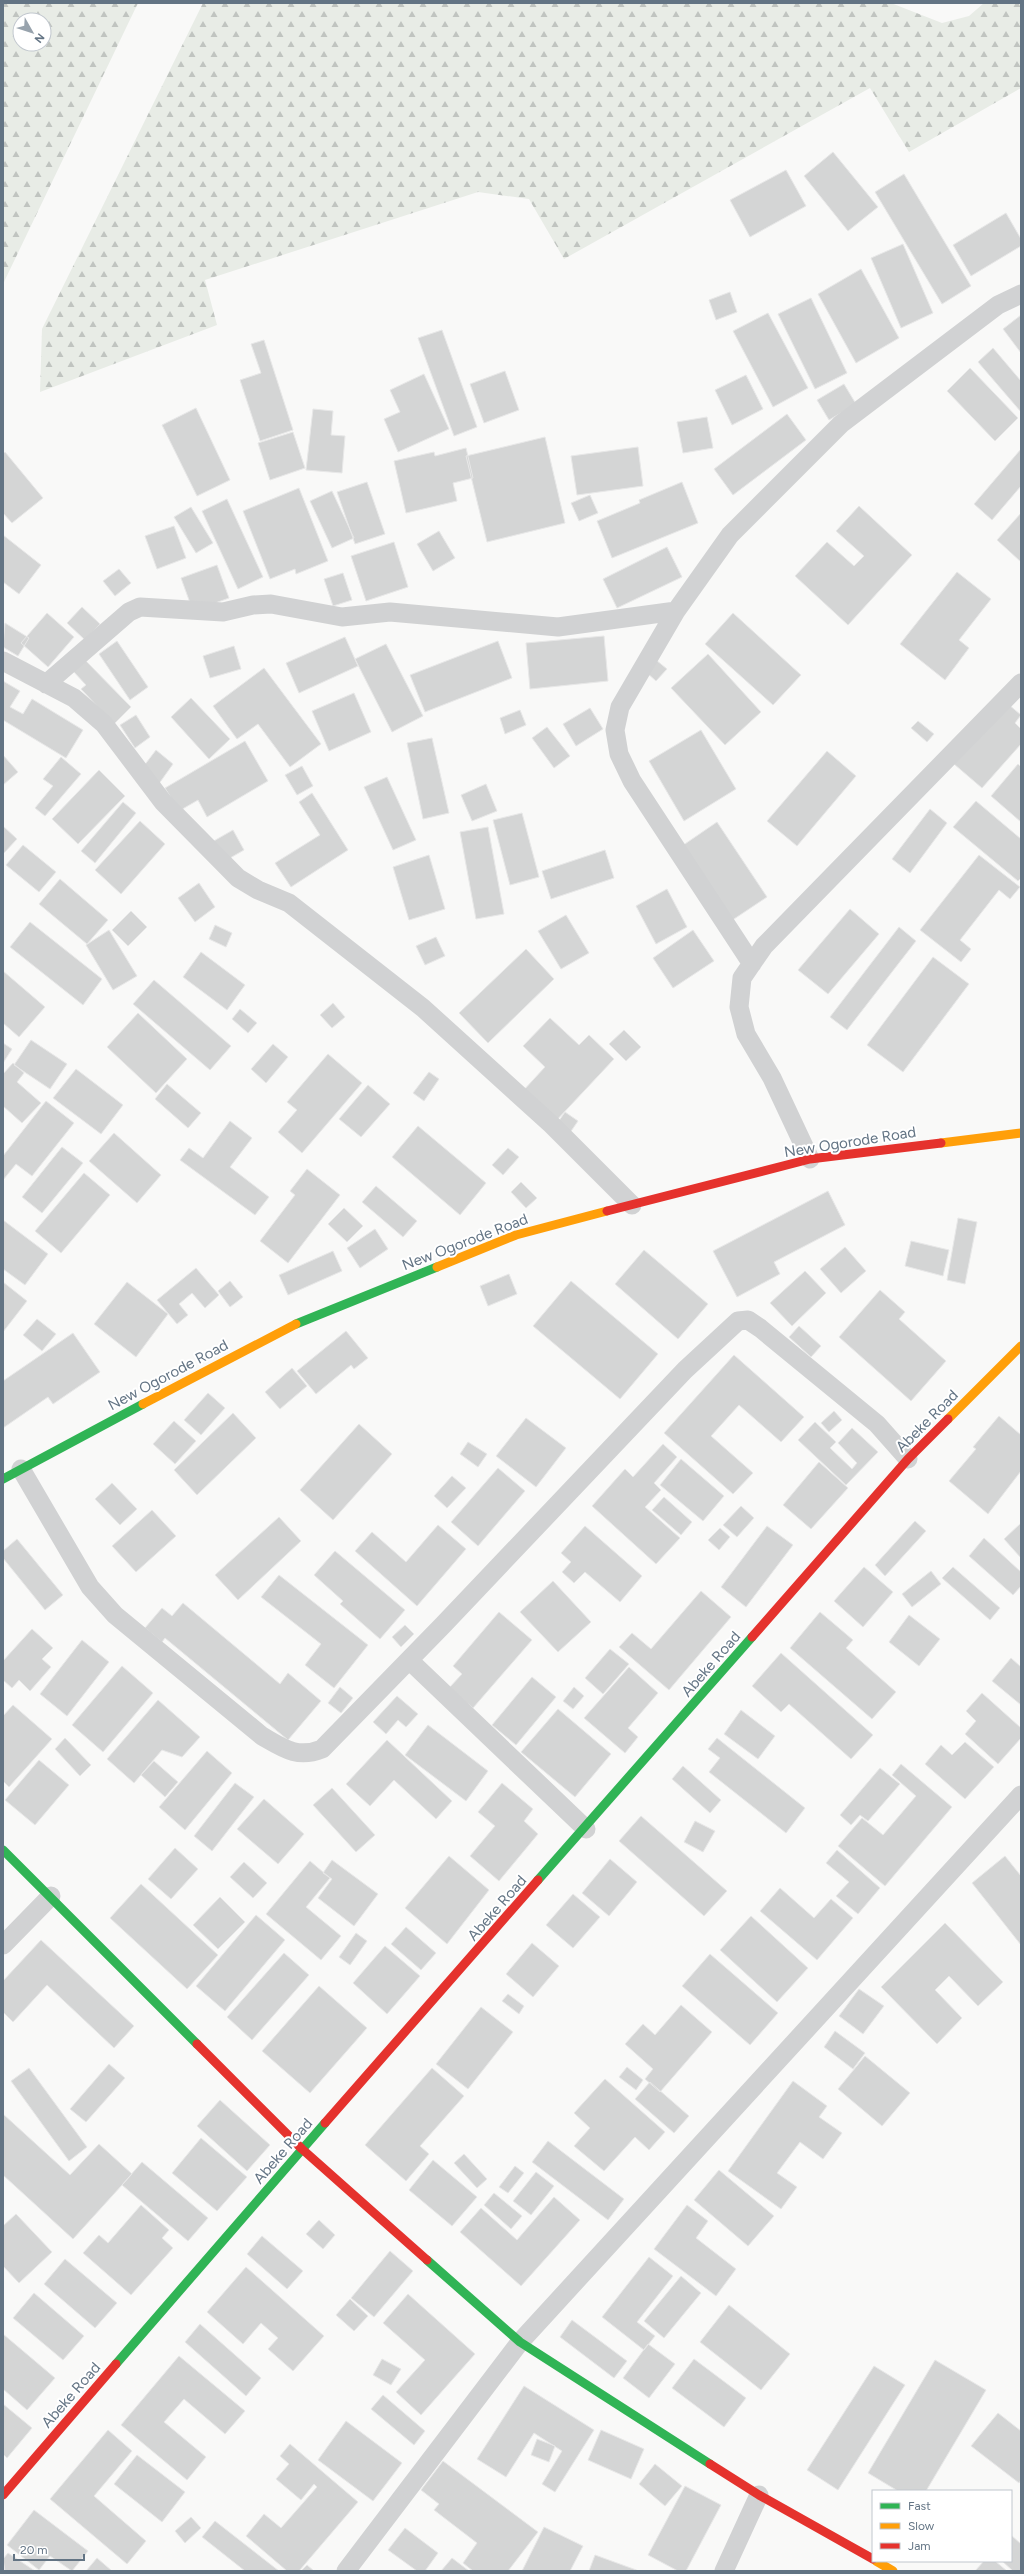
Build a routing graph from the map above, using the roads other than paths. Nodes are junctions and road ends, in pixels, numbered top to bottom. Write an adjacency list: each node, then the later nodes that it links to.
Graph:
1 (1021, 294): 2 (street)
2 (676, 611): 5 (street); 6 (street)
3 (3, 661): 5 (street)
4 (1021, 683): 6 (street)
5 (46, 684): 9 (street)
6 (752, 964): 8 (street)
7 (1021, 1133): 8 (street, New Ogorode Road)
8 (810, 1159): 9 (street, New Ogorode Road)
9 (632, 1205): 12 (street, New Ogorode Road)
10 (1021, 1346): 11 (street, Abeke Road)
11 (908, 1459): 14 (street); 16 (street, Abeke Road)
12 (21, 1469): 13 (street, New Ogorode Road); 14 (street)
13 (3, 1479)
14 (409, 1660): 16 (street)
15 (1021, 1794): 21 (street)
16 (586, 1829): 20 (street, Abeke Road)
17 (3, 1850): 18 (street)
18 (51, 1896): 19 (street); 20 (street)
19 (3, 1945)
20 (302, 2149): 21 (street); 22 (street, Abeke Road)
21 (520, 2342): 23 (street); 26 (street)
22 (3, 2495)
23 (759, 2495): 24 (street); 27 (street)
24 (872, 2559)
25 (878, 2562): 28 (street)
26 (346, 2571)
27 (724, 2571)
28 (893, 2571)

